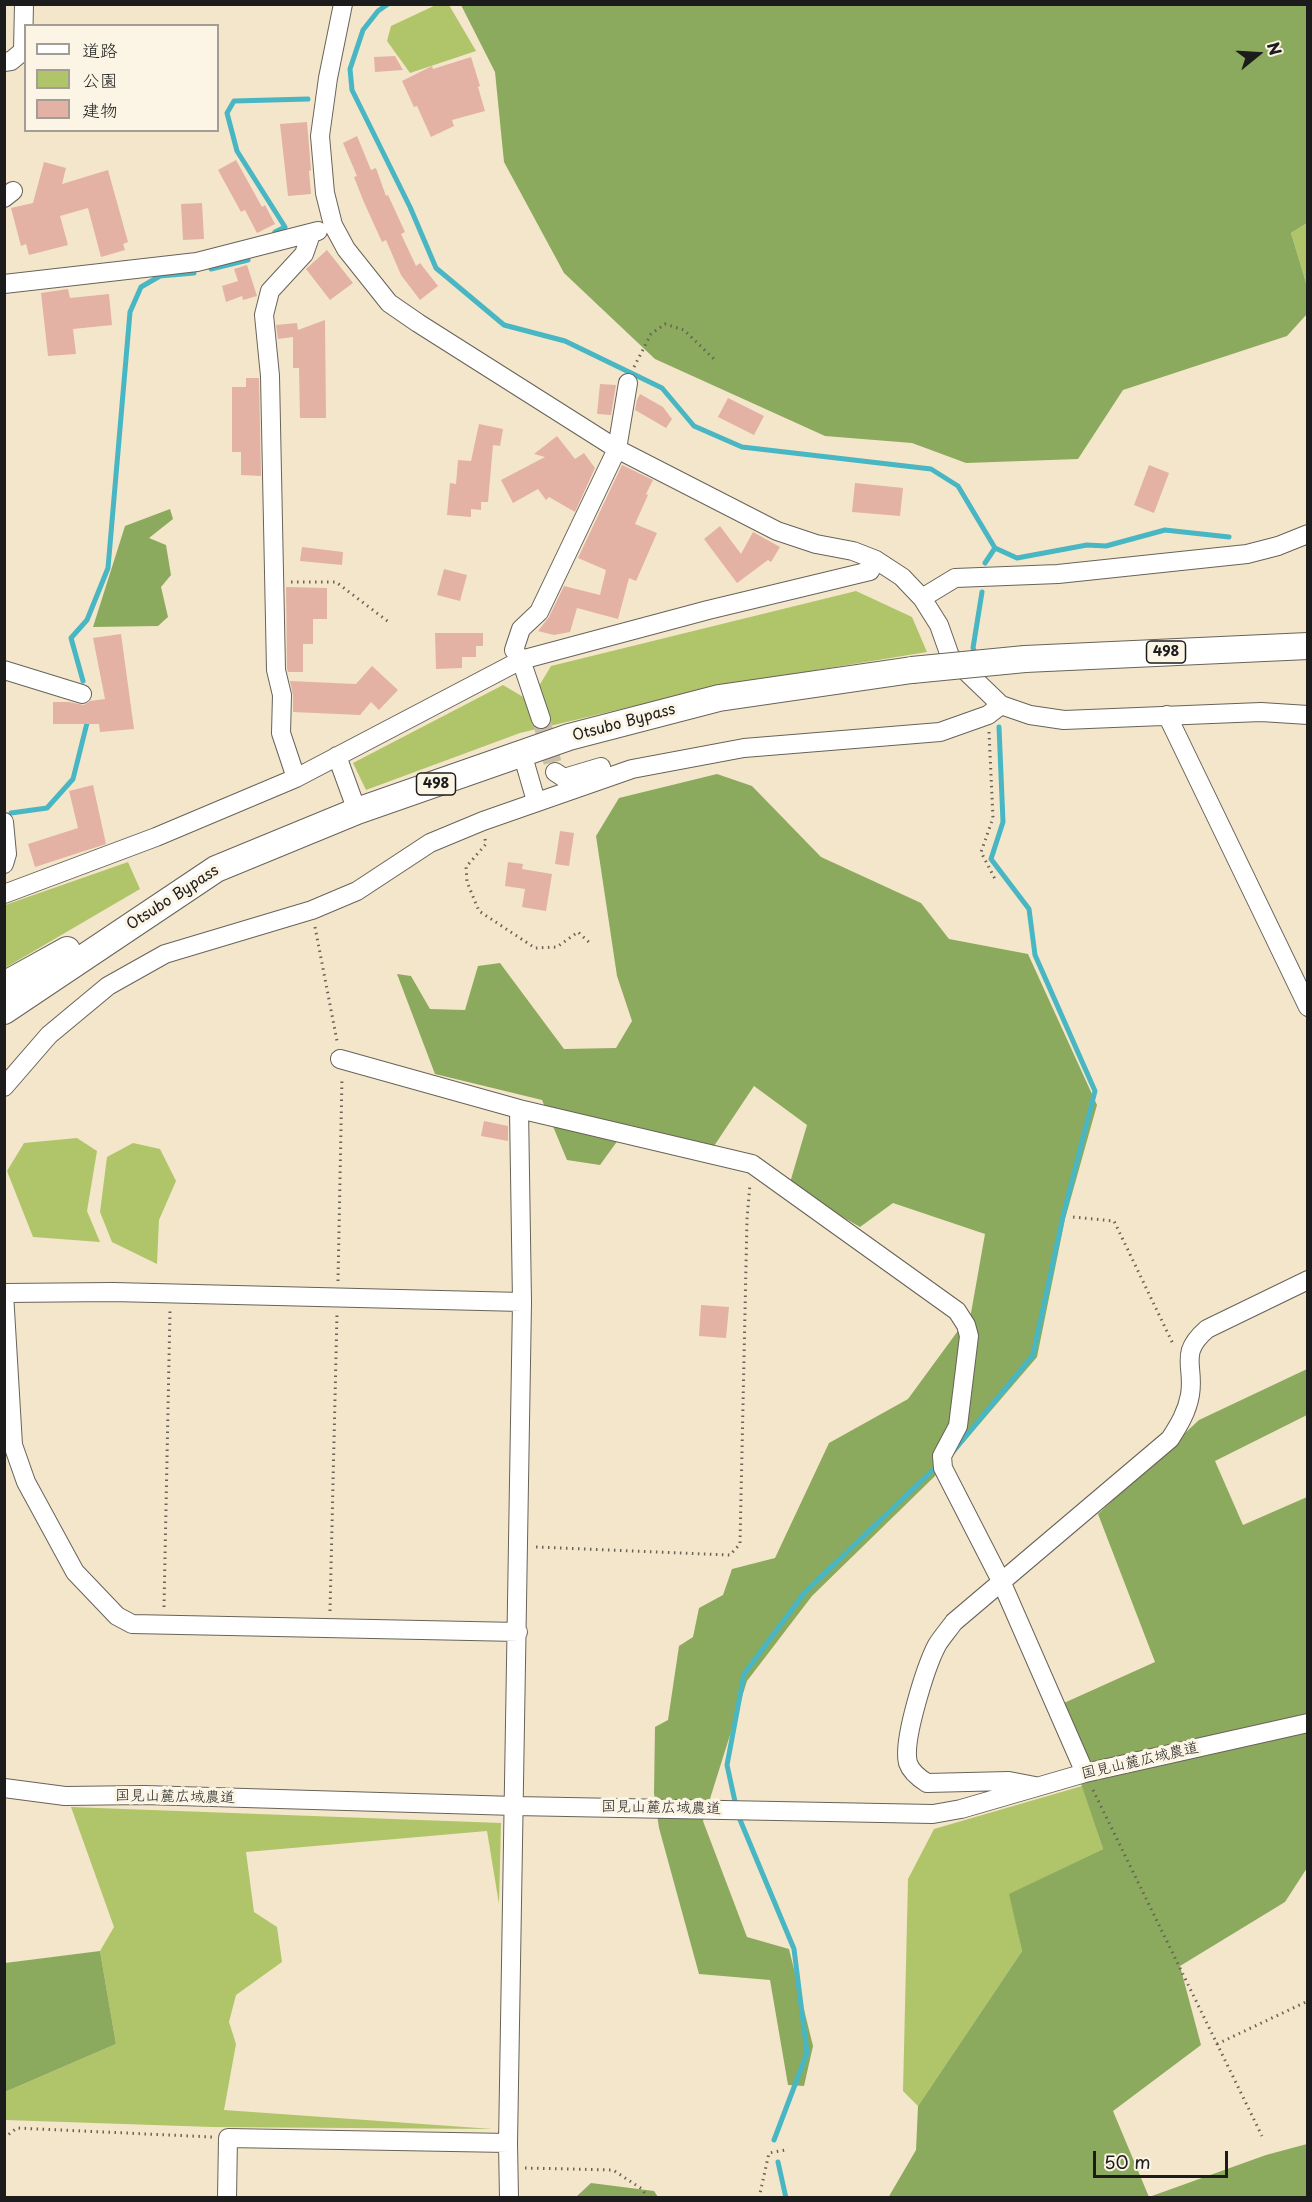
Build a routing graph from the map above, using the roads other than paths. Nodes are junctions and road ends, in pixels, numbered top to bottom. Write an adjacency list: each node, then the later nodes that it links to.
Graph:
1 (24, 4): 3 (street)
2 (343, 4): 4 (street)
3 (4, 62)
4 (333, 225): 5 (street); 8 (street)
5 (311, 234): 6 (street); 24 (street)
6 (4, 284)
7 (628, 383): 8 (street)
8 (617, 449): 10 (street); 13 (street)
9 (1308, 534): 11 (street)
10 (876, 560): 11 (street); 13 (street)
11 (922, 598): 16 (street)
12 (1308, 646): 20 (highway, Otsubo Bypass / 498, bridge)
13 (521, 660): 19 (street); 21 (street)
14 (4, 670): 15 (street)
15 (82, 694)
16 (995, 710): 17 (street); 22 (street)
17 (1167, 715): 18 (street); 32 (street)
18 (1308, 715)
19 (541, 719)
20 (522, 753): 25 (street); 26 (highway, Otsubo Bypass / 498)
21 (337, 756): 24 (street); 26 (street)
22 (633, 769): 23 (street); 25 (street)
23 (555, 772)
24 (296, 778): 30 (street)
25 (536, 801): 35 (street)
26 (357, 811): 29 (highway, Otsubo Bypass / 498)
27 (4, 822): 28 (street)
28 (4, 864)
29 (216, 868): 31 (highway); 33 (highway, Otsubo Bypass / 498)
30 (4, 894)
31 (4, 985)
32 (1308, 1007)
33 (4, 1011)
34 (340, 1059): 36 (street)
35 (4, 1087)
36 (519, 1109): 38 (street); 39 (street)
37 (1308, 1280): 39 (street)
38 (522, 1302): 40 (street); 40 (street)
39 (1001, 1581): 42 (street); 43 (street)
40 (518, 1632): 45 (street)
41 (1308, 1723): 42 (street, 国見山麓広域農道)
42 (1085, 1773): 43 (street, 国見山麓広域農道)
43 (1040, 1787): 45 (street, 国見山麓広域農道)
44 (4, 1788): 45 (street, 国見山麓広域農道)
45 (514, 1806): 46 (street)
46 (508, 2143): 47 (street); 48 (street)
47 (227, 2198)
48 (509, 2198)

